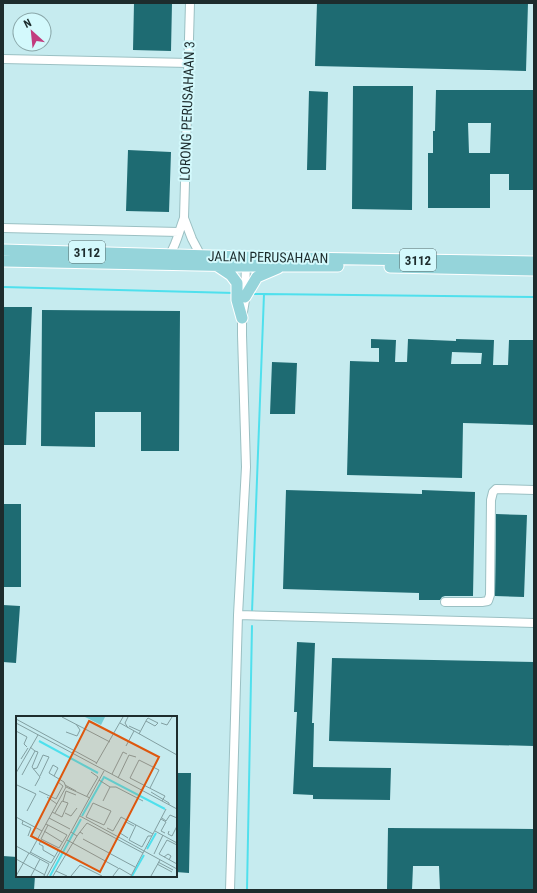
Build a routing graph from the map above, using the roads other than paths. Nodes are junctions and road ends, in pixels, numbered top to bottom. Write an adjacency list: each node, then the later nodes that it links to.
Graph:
1 (190, 3): 3 (street, LORONG PERUSAHAAN 3)
2 (3, 59): 3 (street)
3 (189, 63): 4 (street, LORONG PERUSAHAAN 3)
4 (184, 218): 6 (street, LORONG PERUSAHAAN 3); 9 (street, LORONG PERUSAHAAN 3)
5 (3, 228): 6 (street)
6 (179, 232): 8 (street, LORONG PERUSAHAAN 3)
7 (3, 250): 8 (main road, JALAN PERUSAHAAN / 3112)
8 (170, 254): 9 (main road, JALAN PERUSAHAAN / 3112)
9 (201, 256): 11 (main road, JALAN PERUSAHAAN / 3112)
10 (3, 261): 13 (main road, JALAN PERUSAHAAN / 3112)
11 (246, 261): 12 (main road, JALAN PERUSAHAAN / 3112); 13 (main road, JALAN PERUSAHAAN / 3112); 14 (main road, JALAN PERUSAHAAN / 3112); 16 (street)
12 (534, 262)
13 (216, 264): 16 (main road)
14 (282, 266): 15 (main road, JALAN PERUSAHAAN / 3112); 16 (main road)
15 (534, 270)
16 (245, 284): 17 (main road); 17 (main road)
17 (243, 299): 18 (main road)
18 (242, 318): 21 (street)
19 (534, 490): 20 (street)
20 (445, 602)
21 (238, 616): 22 (street); 23 (street)
22 (534, 623)
23 (230, 890)

